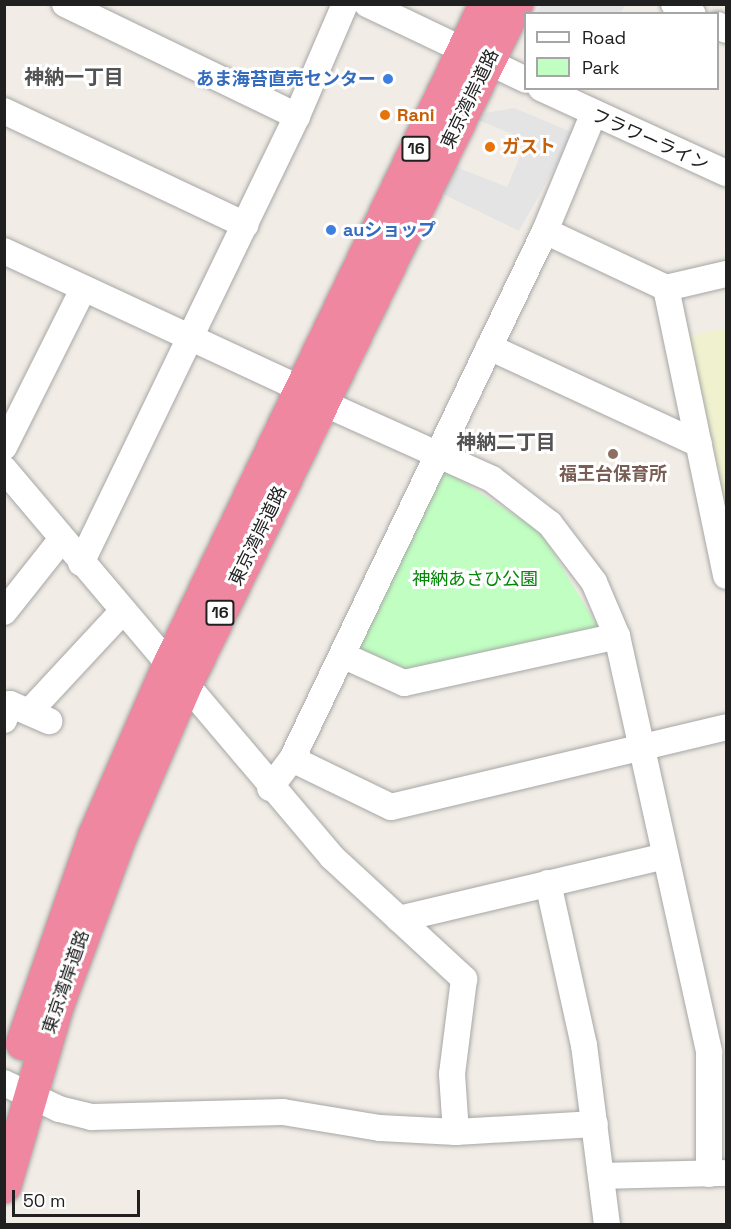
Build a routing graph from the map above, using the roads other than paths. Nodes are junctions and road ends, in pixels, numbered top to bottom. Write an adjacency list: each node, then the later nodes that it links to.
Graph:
1 (65, 4): 13 (street)
2 (345, 4): 13 (street)
3 (366, 4): 8 (street)
4 (485, 4): 8 (highway, 東京湾岸道路 / 16)
5 (516, 4): 8 (highway, 東京湾岸道路 / 16)
6 (674, 4): 7 (street)
7 (689, 12)
8 (476, 56): 9 (street); 23 (highway, 東京湾岸道路 / 16)
9 (524, 80)
10 (545, 90): 12 (street, フラワーライン)
11 (4, 111): 15 (street)
12 (593, 115): 14 (street, フラワーライン); 16 (street)
13 (297, 116): 15 (street)
14 (726, 173)
15 (245, 225): 21 (street)
16 (544, 231): 19 (street); 22 (street)
17 (4, 251): 20 (street)
18 (726, 274): 19 (street)
19 (666, 288): 24 (street)
20 (83, 289): 21 (street); 25 (street)
21 (190, 339): 23 (street); 29 (street)
22 (489, 346): 24 (street); 26 (street)
23 (312, 396): 26 (street); 35 (highway, 東京湾岸道路 / 16)
24 (699, 444): 30 (street)
25 (4, 447)
26 (439, 452): 33 (street); 34 (street)
27 (4, 469): 28 (street)
28 (61, 540): 29 (street); 31 (street)
29 (81, 563): 32 (street)
30 (726, 576)
31 (4, 612)
32 (122, 612): 35 (street); 36 (street)
33 (617, 636): 34 (street); 38 (street)
34 (342, 655): 39 (street)
35 (177, 676): 40 (street); 44 (highway, 東京湾岸道路 / 16)
36 (4, 720)
37 (726, 727): 38 (street)
38 (641, 745): 39 (street); 41 (street)
39 (292, 759): 40 (street)
40 (270, 788): 43 (street)
41 (662, 857): 42 (street); 47 (street)
42 (548, 883): 43 (street); 45 (street)
43 (399, 919): 46 (street)
44 (12, 1092): 46 (street); 49 (highway, 東京湾岸道路 / 16)
45 (595, 1124): 46 (street); 48 (street)
46 (456, 1132)
47 (718, 1173): 48 (street)
48 (602, 1183): 50 (street)
49 (4, 1186)
50 (607, 1224)

